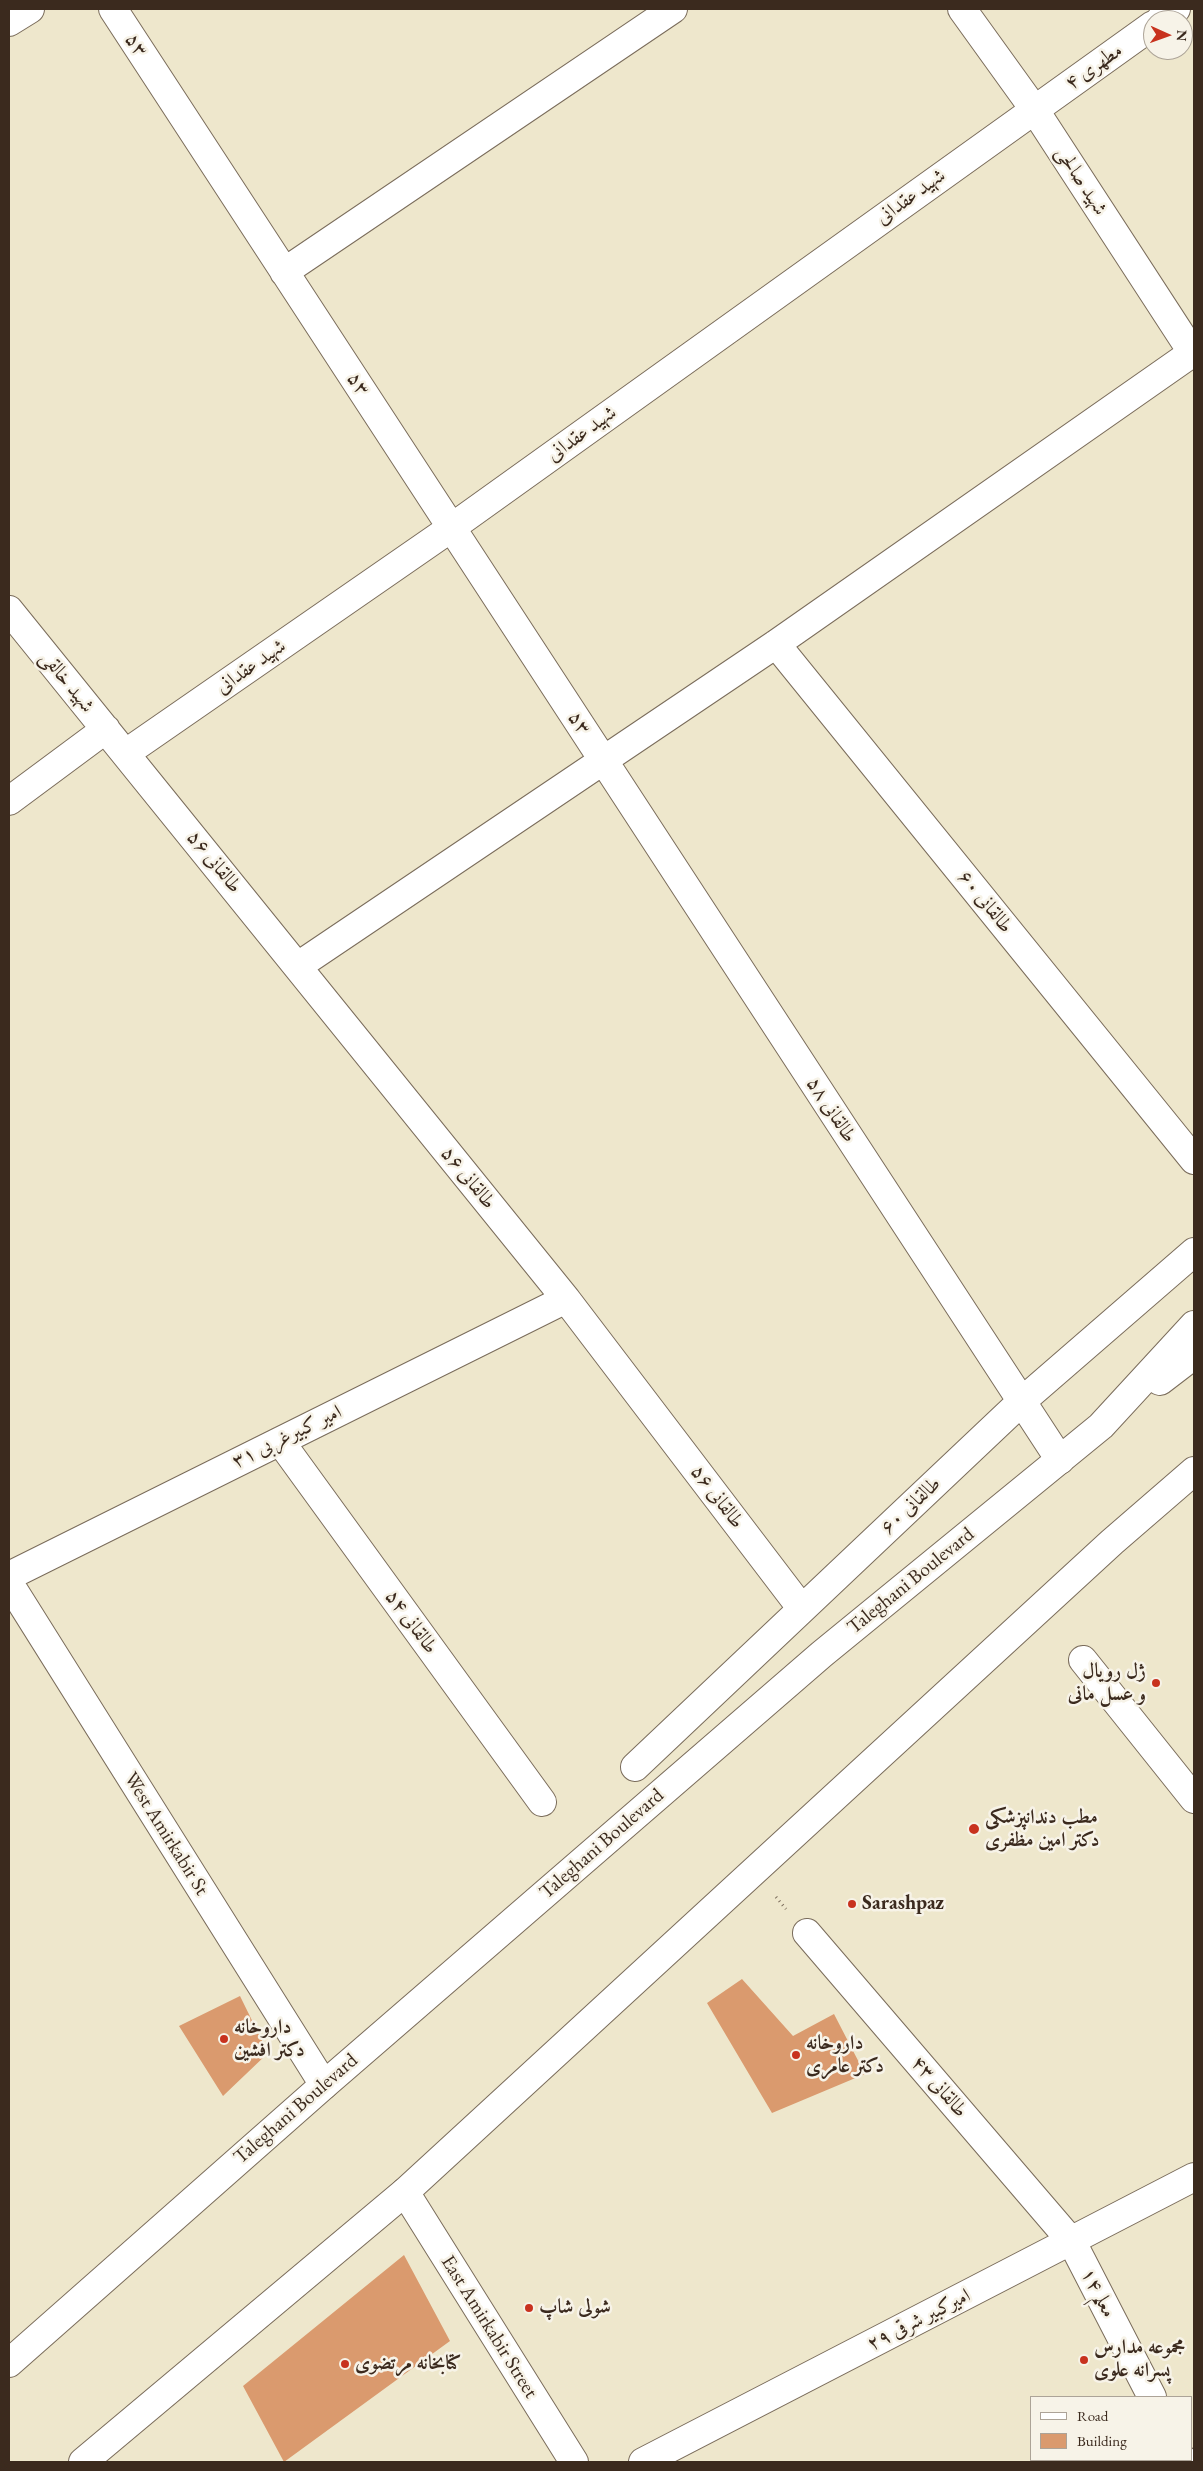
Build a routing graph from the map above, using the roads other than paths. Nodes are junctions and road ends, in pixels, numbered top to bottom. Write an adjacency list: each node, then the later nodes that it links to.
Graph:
1 (30, 9): 5 (street)
2 (113, 9): 8 (street, ۵۳)
3 (673, 9): 8 (street)
4 (962, 9): 7 (street, شهید صالحی)
5 (9, 22)
6 (1143, 32): 7 (street, مطهری ۴)
7 (1034, 109): 9 (street, شهید صالحی); 10 (street, شهید عقدانی)
8 (284, 272): 10 (street, ۵۳)
9 (1193, 354): 12 (street)
10 (451, 528): 14 (street, شهید عقدانی); 15 (street, ۵۳)
11 (9, 610): 13 (street, شهید خالقی)
12 (776, 644): 15 (street); 18 (street, طالقانی ۶۰)
13 (106, 729): 14 (street, شهید خالقی); 16 (street)
14 (126, 753): 17 (street, طالقانی ۵۶)
15 (603, 760): 17 (street); 23 (street, طالقانی ۵۸)
16 (9, 801)
17 (298, 966): 20 (street, طالقانی ۵۶)
18 (1194, 1160)
19 (1194, 1252): 23 (street, طالقانی ۶۰)
20 (566, 1299): 25 (street, امیر کبیرغربی ۳۱); 32 (street, طالقانی ۵۶)
21 (1194, 1325): 24 (street, Taleghani Boulevard)
22 (1194, 1355): 24 (street)
23 (1022, 1402): 27 (street, طالقانی ۵۸); 32 (street, طالقانی ۶۰)
24 (1102, 1426): 27 (street, Taleghani Boulevard)
25 (280, 1441): 30 (street, امیر کبیرغربی ۳۱); 36 (street, طالقانی ۵۴)
26 (1194, 1458): 29 (street)
27 (1060, 1460): 38 (street, Taleghani Boulevard)
28 (1194, 1471): 29 (street)
29 (1112, 1542): 40 (street)
30 (9, 1576)
31 (9, 1583): 38 (street, West Amirkabir St)
32 (802, 1609): 34 (street, طالقانی ۶۰)
33 (1083, 1660): 35 (street)
34 (635, 1767)
35 (1194, 1799)
36 (542, 1802)
37 (807, 1933): 41 (street, طالقانی ۴۳)
38 (324, 2085): 42 (street, Taleghani Boulevard)
39 (1194, 2177): 41 (street, امیرکبیر شرقی ۲۹)
40 (405, 2192): 44 (street); 45 (street, East Amirkabir Street)
41 (1072, 2242): 43 (street, معلم ۱۴); 46 (street, امیرکبیر شرقی ۲۹)
42 (9, 2363)
43 (1151, 2396)
44 (83, 2462)
45 (574, 2462)
46 (643, 2462)

